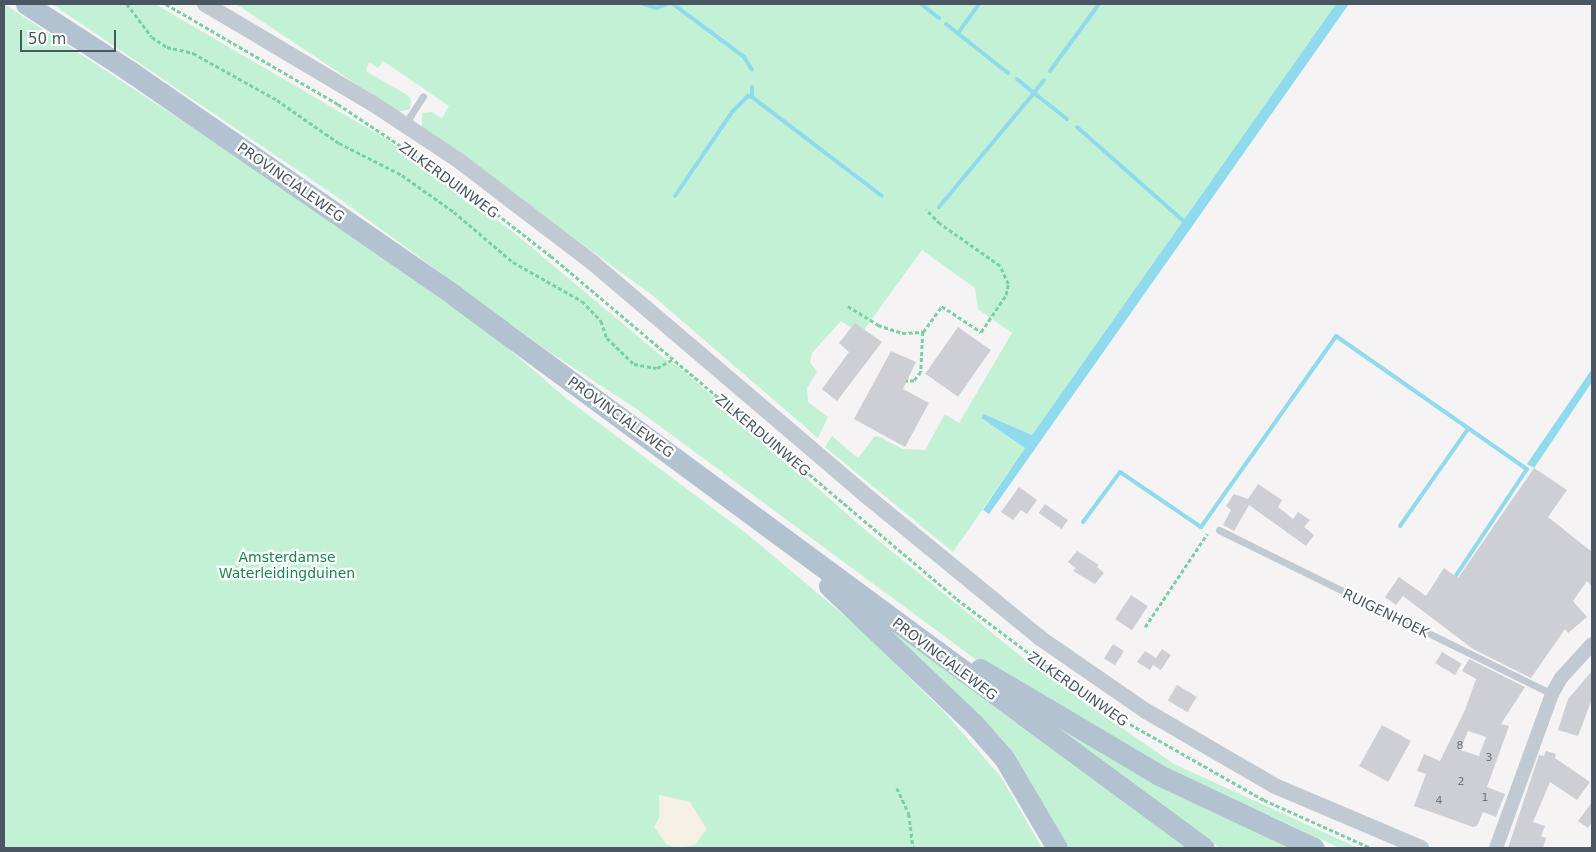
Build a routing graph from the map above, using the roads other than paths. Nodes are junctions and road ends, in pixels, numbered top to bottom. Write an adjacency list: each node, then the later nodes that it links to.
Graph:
1 (26, 4): 6 (main road, PROVINCIALEWEG)
2 (205, 4): 4 (street, ZILKERDUINWEG)
3 (423, 96): 4 (lane, ZILKERDUINWEG)
4 (405, 124): 13 (street, ZILKERDUINWEG)
5 (1219, 530): 9 (lane, RUIGENHOEK)
6 (781, 536): 7 (main road, PROVINCIALEWEG); 10 (main road)
7 (901, 626): 11 (main road, PROVINCIALEWEG); 12 (main road)
8 (1592, 644): 9 (street)
9 (1552, 694): 14 (street)
10 (1057, 848)
11 (1204, 848)
12 (1314, 848)
13 (1420, 848)
14 (1496, 848)

